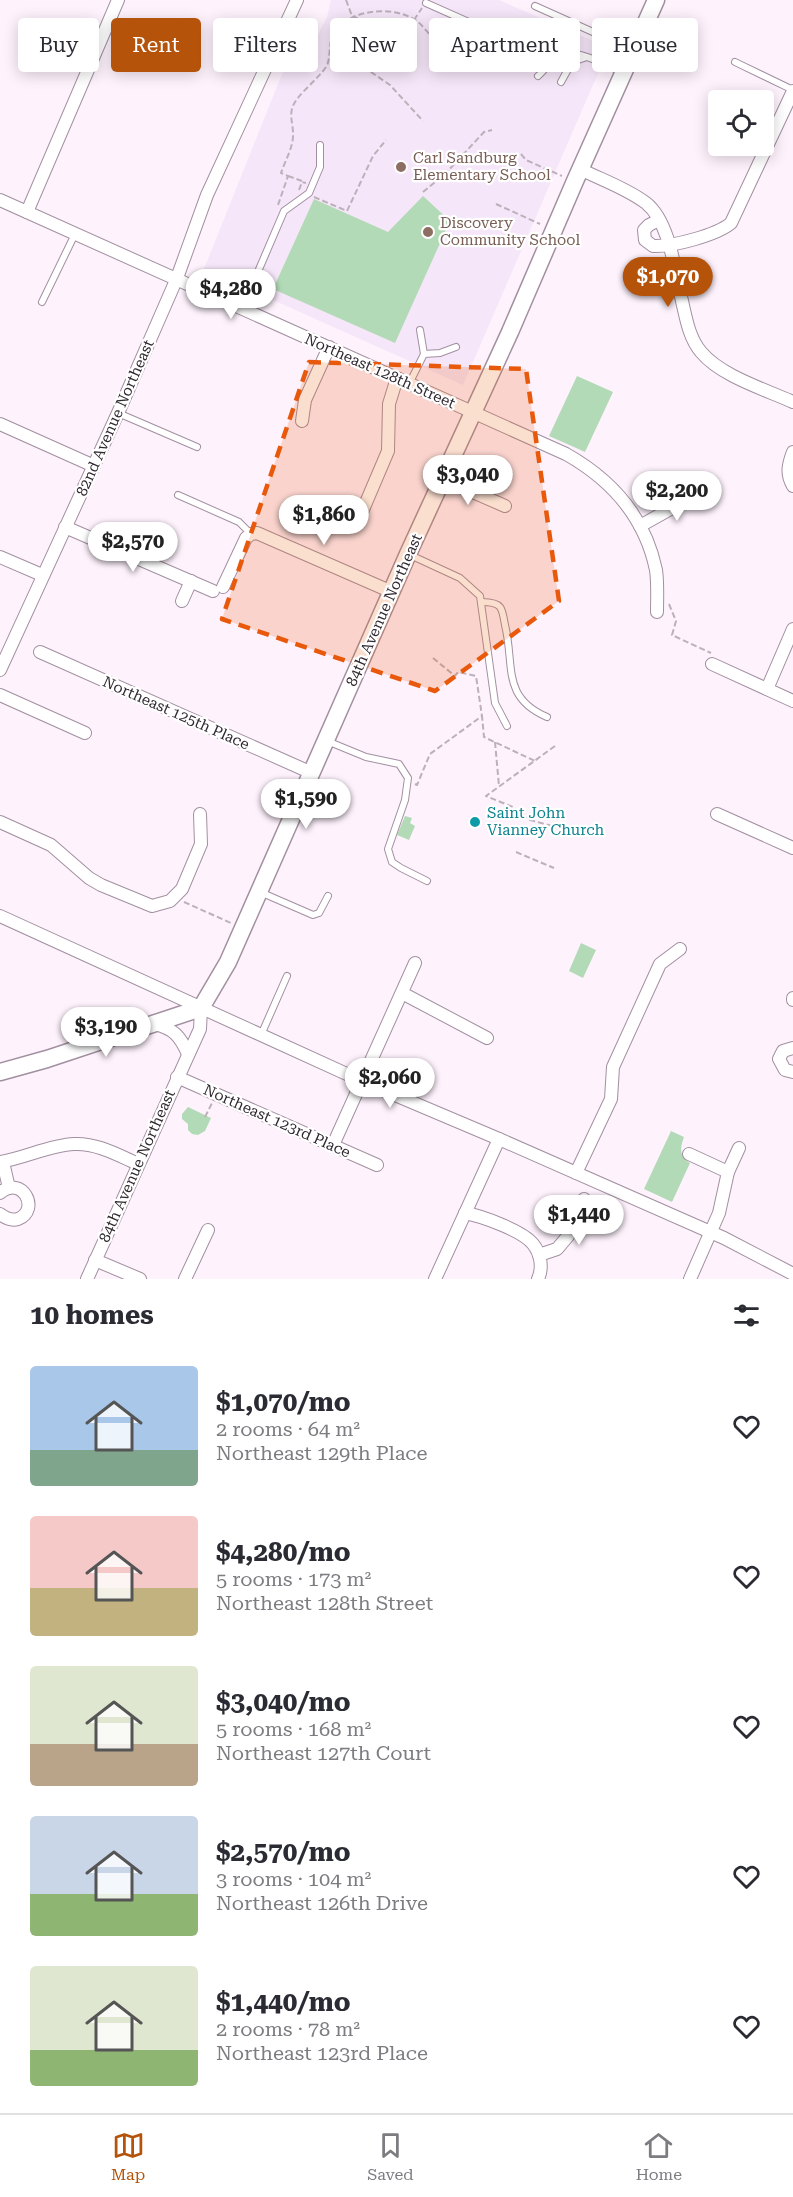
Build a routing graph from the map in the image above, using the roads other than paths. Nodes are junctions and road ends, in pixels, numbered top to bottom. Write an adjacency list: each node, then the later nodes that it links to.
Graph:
1 (118, 0): 20 (street)
2 (297, 0): 24 (street, 82nd Avenue Northeast)
3 (656, 0): 7 (street, 84th Avenue Northeast)
4 (426, 3): 6 (lane)
5 (535, 6): 8 (lane)
6 (459, 18)
7 (648, 18)
8 (592, 32)
9 (580, 56): 10 (lane)
10 (585, 57): 13 (lane); 15 (lane)
11 (735, 62): 16 (lane)
12 (542, 72): 14 (lane)
13 (623, 73): 18 (street, 84th Avenue Northeast)
14 (538, 76)
15 (561, 82)
16 (793, 91): 23 (street)
17 (320, 145): 26 (lane)
18 (580, 169): 21 (street); 33 (street, 84th Avenue Northeast)
19 (0, 200): 20 (street, Northeast 128th Street)
20 (27, 212): 22 (street, Northeast 128th Street)
21 (659, 220): 23 (street); 23 (street)
22 (75, 233): 24 (street, Northeast 128th Street); 25 (lane)
23 (669, 245): 32 (street)
24 (177, 278): 26 (street, Northeast 128th Street); 34 (street, 82nd Avenue Northeast)
25 (42, 302)
26 (242, 309): 29 (street, Northeast 128th Street)
27 (420, 330): 30 (lane)
28 (456, 346): 30 (lane)
29 (329, 347): 31 (street, Northeast 128th Street); 35 (street)
30 (424, 354): 31 (lane)
31 (403, 381): 33 (street, Northeast 128th Street); 45 (street)
32 (793, 402)
33 (473, 412): 40 (street, 84th Avenue Northeast); 46 (street, Northeast 128th Street)
34 (118, 413): 37 (lane); 39 (street, 82nd Avenue Northeast)
35 (302, 421)
36 (0, 424): 39 (street)
37 (196, 447)
38 (793, 452): 41 (street)
39 (94, 466): 47 (street, 82nd Avenue Northeast)
40 (443, 478): 44 (street); 49 (street, 84th Avenue Northeast)
41 (793, 486)
42 (699, 493): 46 (street)
43 (178, 495): 48 (lane)
44 (505, 506)
45 (362, 512)
46 (640, 526): 56 (street, Northeast 128th Street)
47 (65, 527): 51 (street, 82nd Avenue Northeast); 52 (street)
48 (250, 534): 52 (street); 53 (street)
49 (408, 554): 53 (street, 84th Avenue Northeast); 55 (lane)
50 (0, 557): 51 (street)
51 (42, 575): 60 (street, 82nd Avenue Northeast)
52 (190, 581): 54 (street)
53 (392, 592): 67 (street, 84th Avenue Northeast)
54 (182, 601)
55 (482, 602): 64 (lane); 65 (lane)
56 (657, 612)
57 (793, 629): 61 (street)
58 (40, 652): 68 (street, Northeast 125th Place)
59 (712, 659): 61 (street)
60 (0, 670)
61 (767, 689): 63 (street)
62 (0, 695): 66 (street)
63 (793, 701)
64 (547, 717)
65 (507, 726)
66 (85, 733)
67 (326, 741): 68 (street, 84th Avenue Northeast); 73 (lane)
68 (312, 773): 74 (street, 84th Avenue Northeast)
69 (200, 814): 71 (street)
70 (717, 814): 72 (street)
71 (0, 822)
72 (793, 848)
73 (428, 881)
74 (259, 892): 75 (lane); 81 (street, 84th Avenue Northeast)
75 (328, 896)
76 (0, 915): 81 (street)
77 (680, 949): 99 (street)
78 (415, 963): 80 (street)
79 (287, 976): 83 (lane)
80 (402, 993): 84 (street); 90 (street)
81 (201, 1008): 82 (street); 83 (street); 86 (street, 84th Avenue Northeast)
82 (155, 1024): 86 (street); 87 (street)
83 (261, 1035): 90 (street)
84 (487, 1038)
85 (793, 1048): 88 (street)
86 (188, 1054): 89 (street, 84th Avenue Northeast)
87 (0, 1072)
88 (793, 1072)
89 (177, 1077): 92 (street, Northeast 123rd Place); 96 (street, 84th Avenue Northeast)
90 (362, 1081): 91 (street); 92 (street)
91 (499, 1138): 99 (street); 102 (street)
92 (333, 1145): 97 (street, Northeast 123rd Place)
93 (739, 1148): 98 (street)
94 (689, 1154): 98 (street)
95 (1, 1162): 96 (street); 100 (street)
96 (138, 1164): 107 (street, 84th Avenue Northeast)
97 (377, 1165)
98 (728, 1172): 105 (street)
99 (576, 1173): 105 (street)
100 (5, 1190): 103 (street)
101 (584, 1199): 106 (street)
102 (465, 1213): 106 (street); 112 (street)
103 (0, 1214)
104 (208, 1230): 111 (street)
105 (711, 1233): 108 (street); 114 (street)
106 (539, 1255): 113 (street)
107 (95, 1260): 109 (street, 84th Avenue Northeast); 110 (street)
108 (793, 1274)
109 (87, 1279)
110 (140, 1279)
111 (185, 1279)
112 (435, 1279)
113 (538, 1279)
114 (690, 1279)

